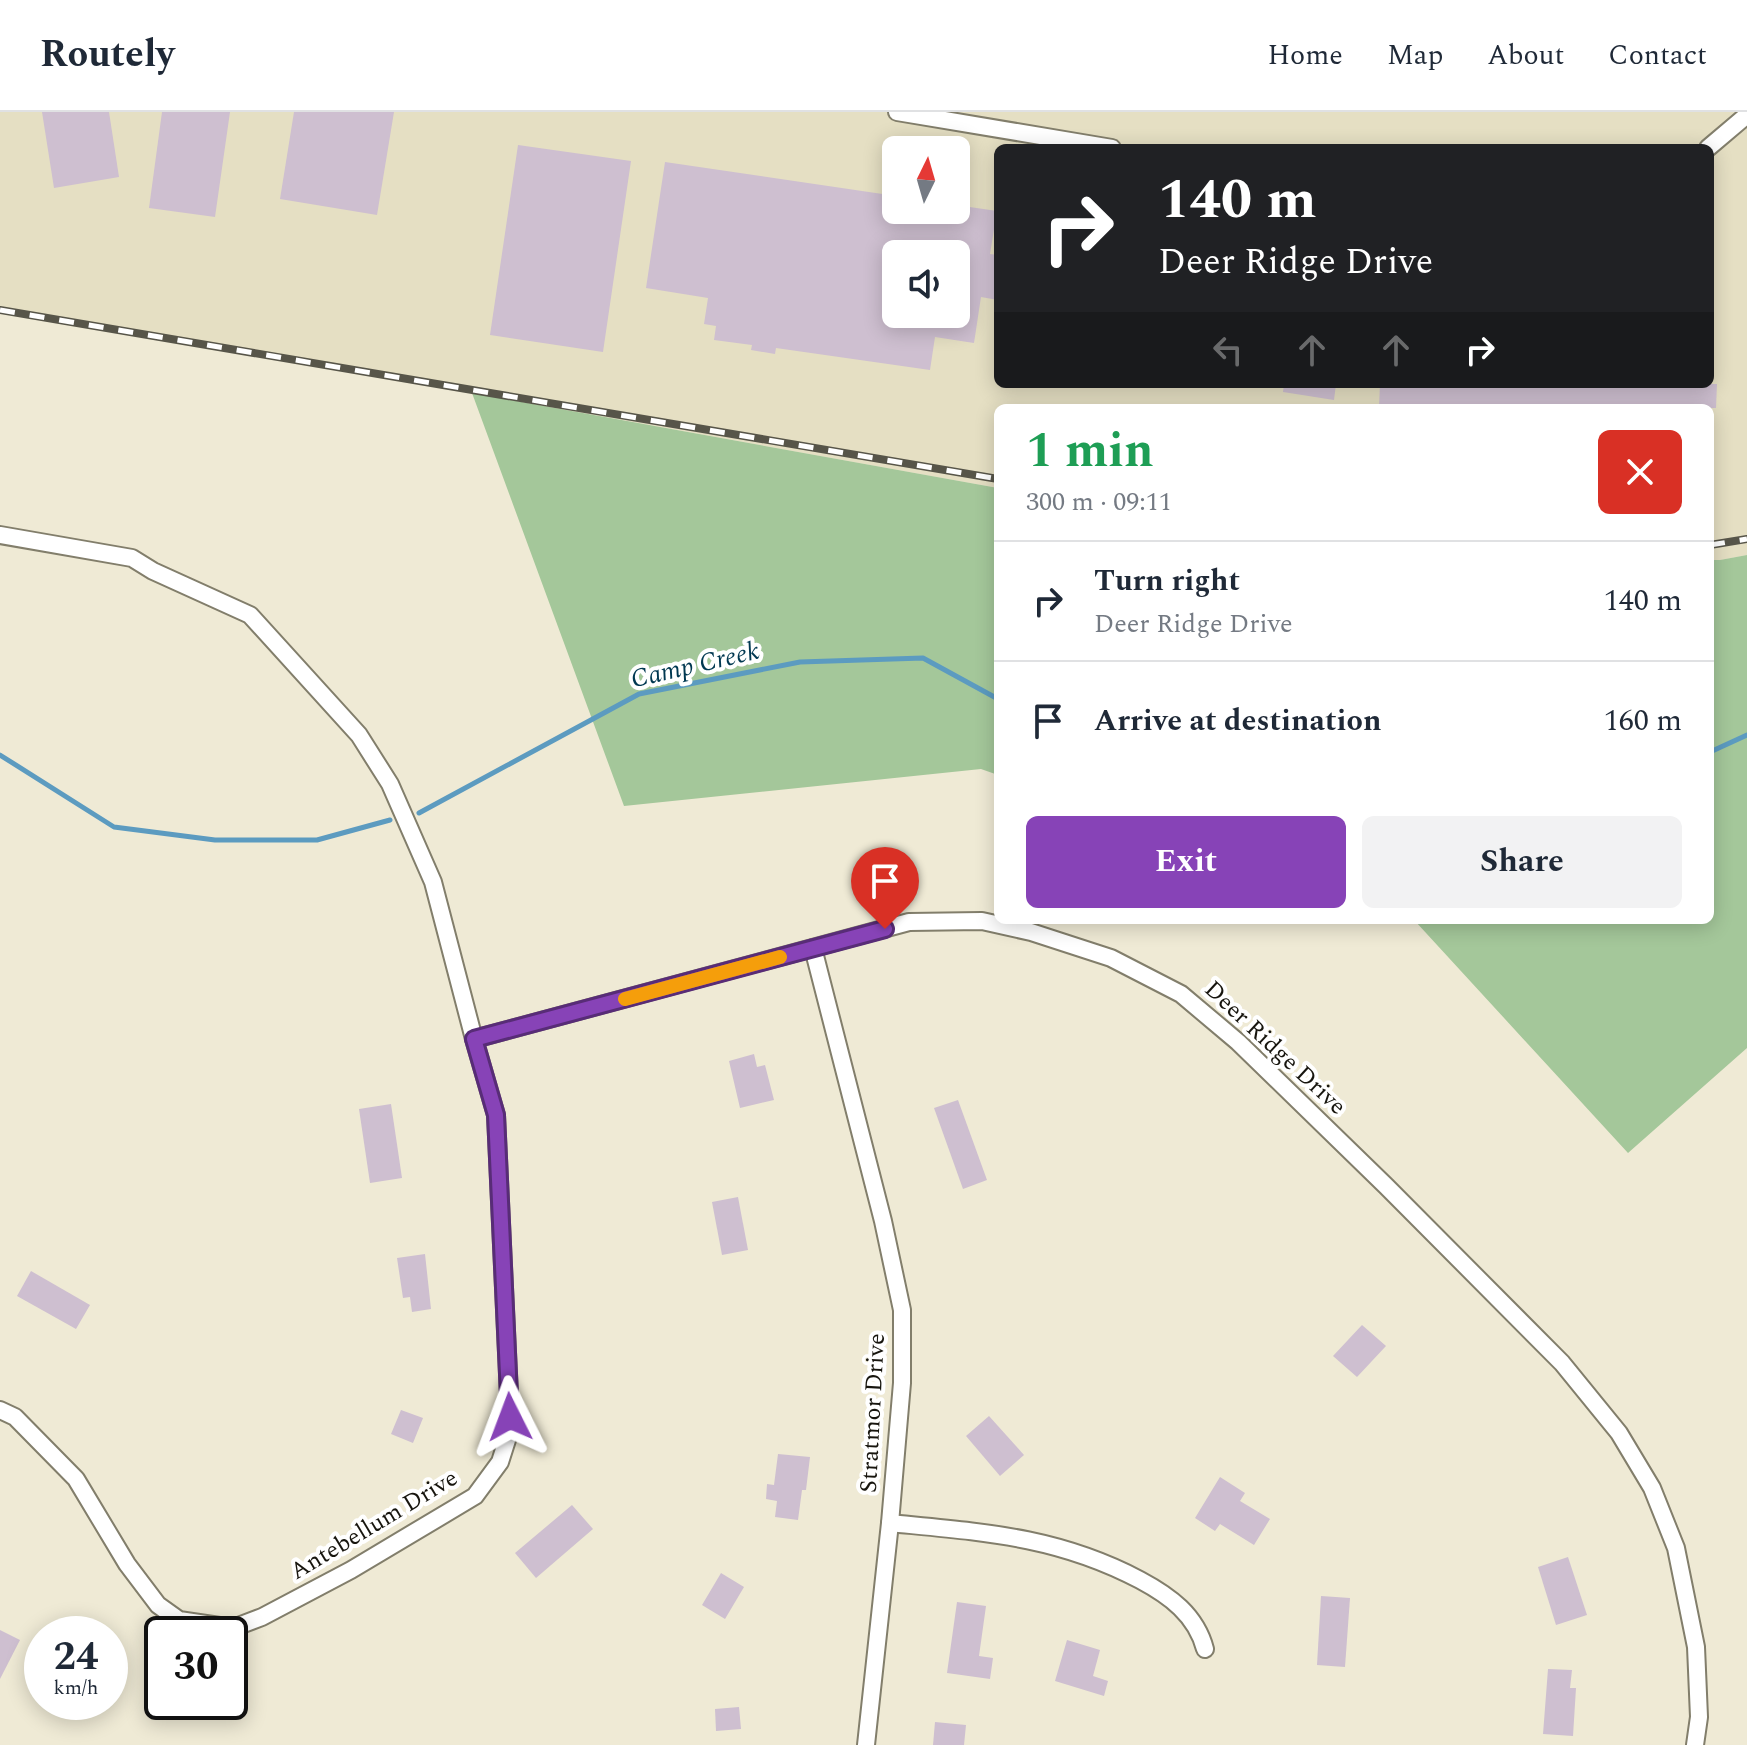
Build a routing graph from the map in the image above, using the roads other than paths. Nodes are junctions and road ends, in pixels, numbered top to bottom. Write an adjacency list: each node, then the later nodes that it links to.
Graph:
1 (897, 112): 3 (street)
2 (1747, 115): 4 (street)
3 (1088, 144)
4 (1713, 144)
5 (0, 535): 9 (street, Antebellum Drive)
6 (994, 924): 8 (street, Deer Ridge Drive)
7 (995, 924): 14 (street, Deer Ridge Drive)
8 (813, 948): 9 (street, Deer Ridge Drive); 11 (street, Stratmor Drive)
9 (474, 1039): 10 (street, Antebellum Drive)
10 (0, 1410)
11 (890, 1523): 12 (street); 13 (street, Stratmor Drive)
12 (1205, 1649)
13 (866, 1745)
14 (1695, 1745)

